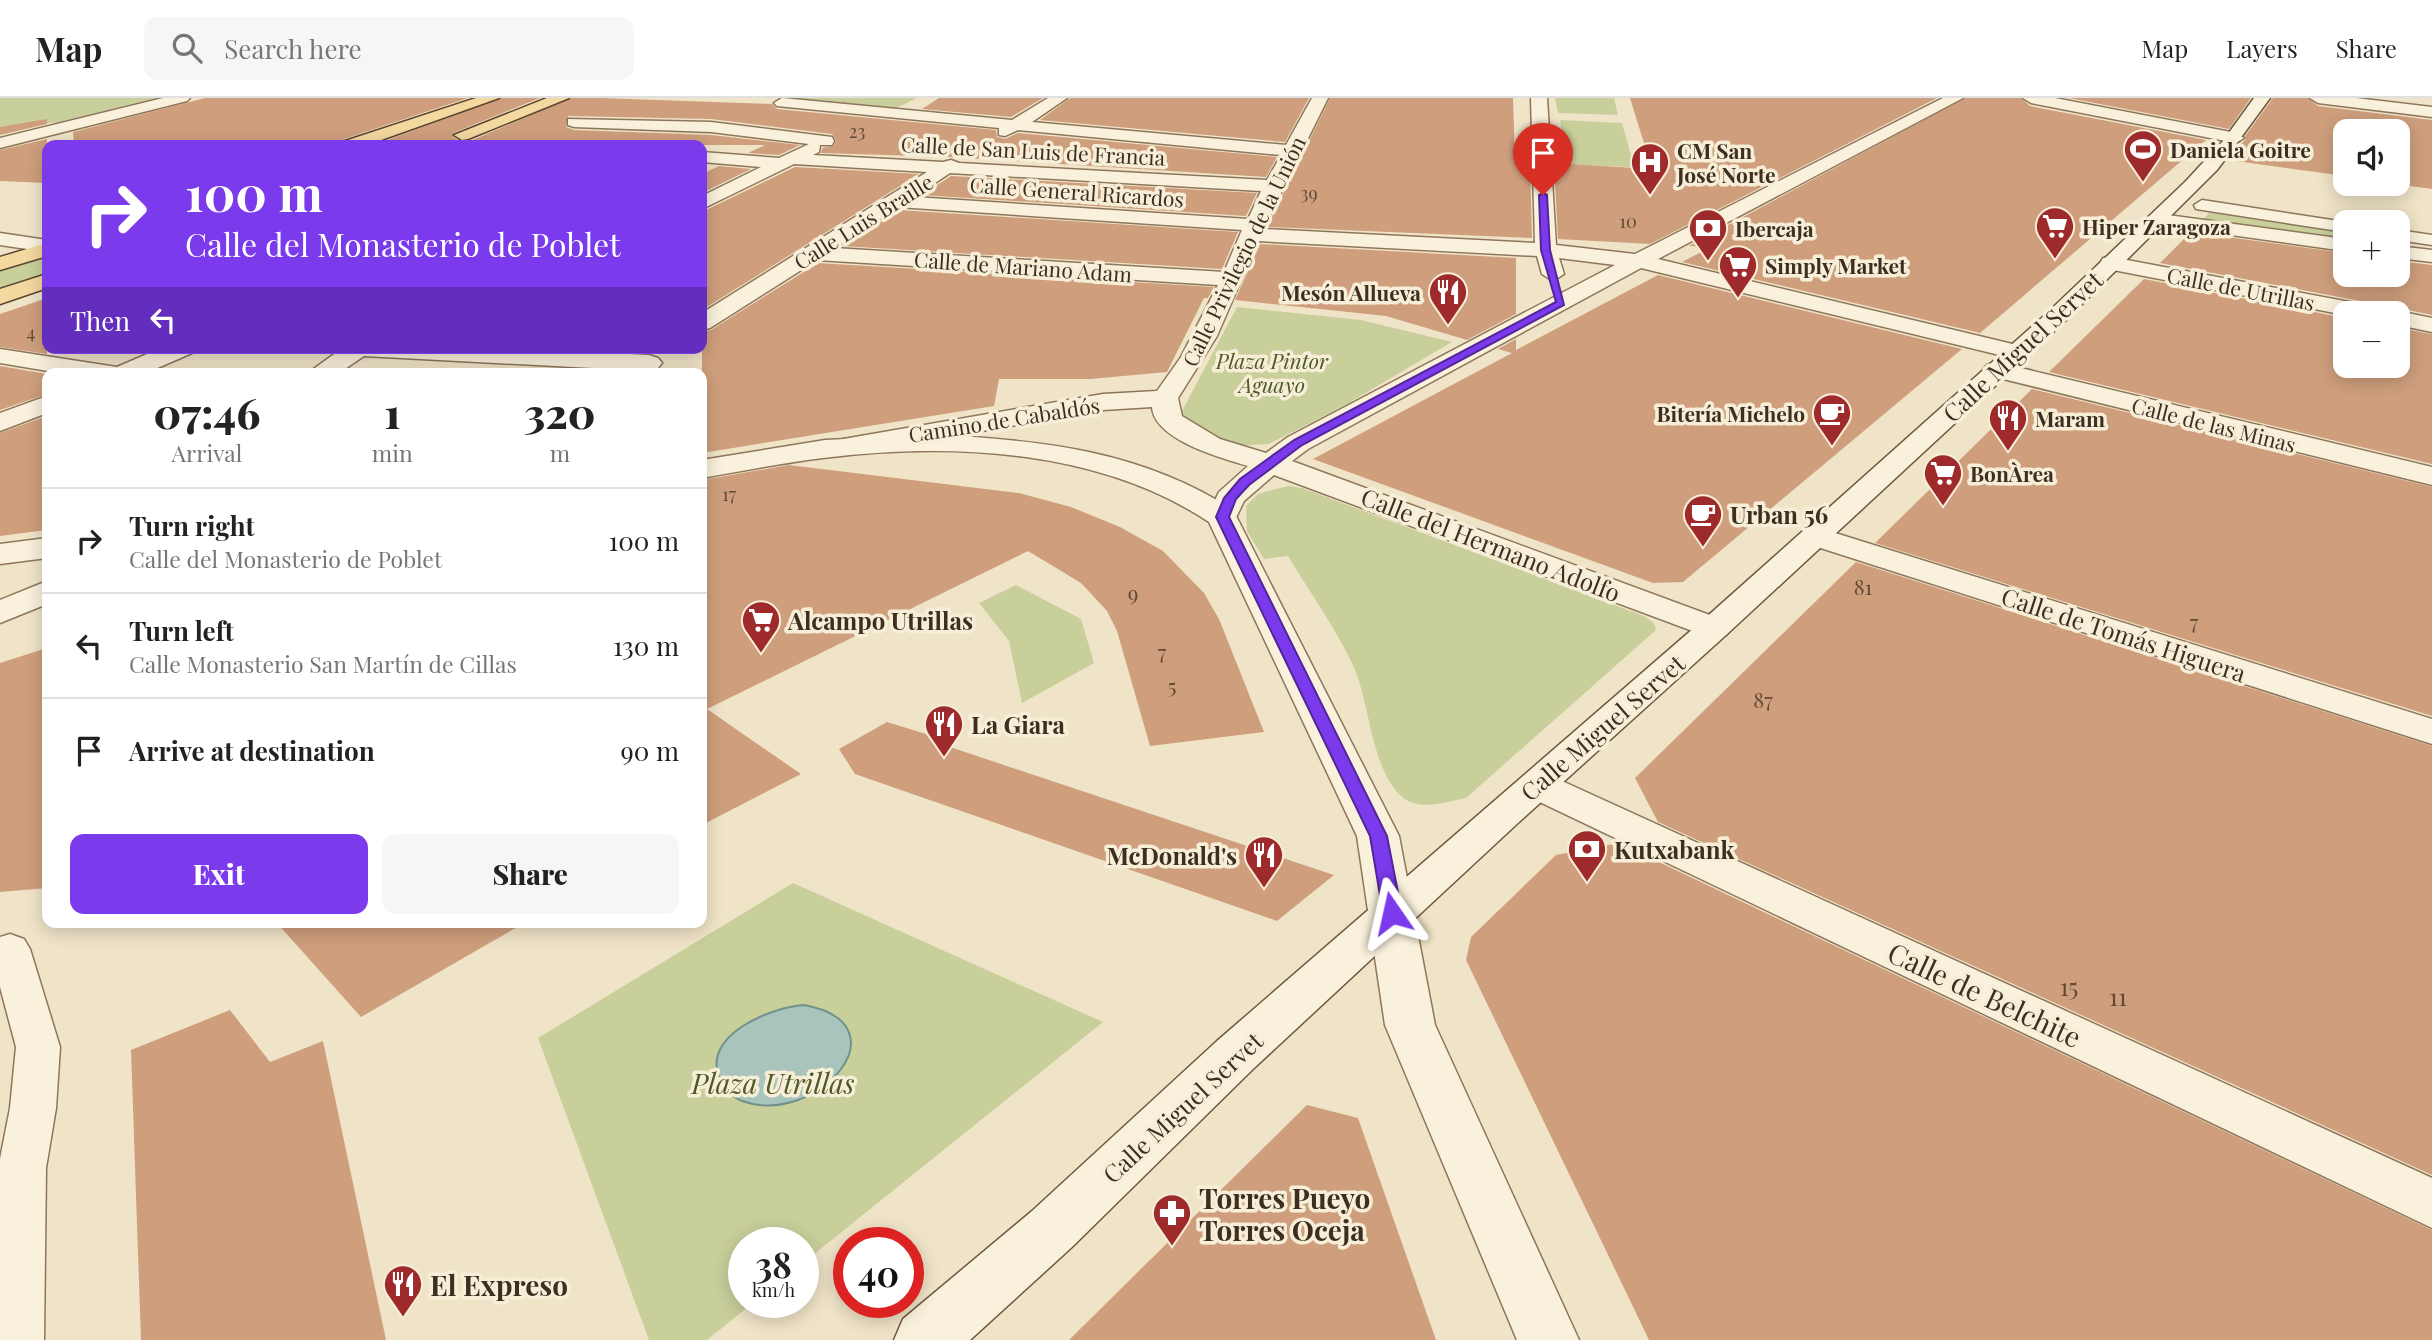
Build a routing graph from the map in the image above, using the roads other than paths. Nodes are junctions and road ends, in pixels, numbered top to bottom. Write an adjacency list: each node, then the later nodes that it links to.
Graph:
1 (182, 98): 26 (street)
2 (491, 98): 21 (main road)
3 (561, 98): 22 (main road)
4 (922, 98): 15 (street)
5 (1059, 98): 18 (street, Calle Luis Braille)
6 (1320, 98): 27 (street, Calle Privilegio de la Unión)
7 (1539, 98): 44 (street)
8 (1955, 98): 48 (street)
9 (2031, 98): 20 (street)
10 (2262, 98): 20 (street, Calle Miguel Servet)
11 (2318, 98): 14 (street)
12 (777, 105): 15 (street); 19 (street)
13 (659, 110): 17 (street)
14 (2432, 111)
15 (893, 113): 18 (street); 25 (street)
16 (574, 122): 17 (street)
17 (634, 124): 19 (street); 23 (street)
18 (1012, 126): 27 (street); 30 (street, Calle Luis Braille)
19 (721, 128): 24 (street); 25 (street)
20 (2236, 138): 35 (street, Calle Miguel Servet)
21 (366, 140)
22 (449, 140)
23 (603, 140)
24 (691, 140)
25 (826, 141): 29 (street)
26 (0, 143)
27 (1292, 150): 31 (street, Calle Privilegio de la Unión)
28 (707, 157): 29 (street, Calle de San Luis de Francia)
29 (786, 161): 30 (street, Calle de San Luis de Francia); 32 (street)
30 (946, 168): 31 (street, Calle de San Luis de Francia); 33 (street, Calle Luis Braille)
31 (1273, 186): 37 (street, Calle Privilegio de la Unión)
32 (707, 200)
33 (895, 201): 37 (street, Calle General Ricardos); 45 (street, Calle Luis Braille)
34 (2202, 205): 36 (street)
35 (2160, 220): 41 (street); 49 (street, Calle Miguel Servet)
36 (2333, 225)
37 (1253, 230): 44 (street, Calle General Ricardos); 51 (street, Calle Privilegio de la Unión)
38 (2410, 237): 40 (street)
39 (0, 239): 42 (street)
40 (2432, 240)
41 (2333, 243)
42 (42, 246)
43 (42, 249): 50 (main road)
44 (1546, 250): 48 (street, Calle General Ricardos); 54 (street)
45 (813, 253): 51 (street, Calle de Mariano Adam); 56 (street, Calle Luis Braille)
46 (2410, 253): 47 (street)
47 (2432, 256)
48 (1639, 261): 54 (street); 64 (street, Calle de las Minas)
49 (2111, 263): 55 (street, Calle de Utrillas); 64 (street, Calle Miguel Servet)
50 (0, 264)
51 (1233, 279): 68 (street, Calle Privilegio de la Unión)
52 (42, 283): 53 (main road)
53 (0, 297)
54 (1561, 303): 72 (street)
55 (2333, 306)
56 (707, 320)
57 (2410, 320): 58 (street)
58 (2432, 325)
59 (169, 354): 66 (street)
60 (351, 354): 67 (street)
61 (502, 354): 63 (street)
62 (0, 356): 65 (street)
63 (652, 361)
64 (2006, 361): 74 (street, Calle de las Minas); 76 (street, Calle Miguel Servet)
65 (79, 368)
66 (136, 368)
67 (329, 368)
68 (1166, 398): 71 (street, Camino de Cabaldós); 72 (street)
69 (42, 406): 70 (street)
70 (0, 424)
71 (843, 447): 73 (street, Camino de Cabaldós); 75 (street, Camino de Cabaldós)
72 (1268, 463): 75 (street); 81 (street, Calle del Hermano Adolfo)
73 (707, 468)
74 (2432, 476)
75 (1223, 517): 84 (street)
76 (1816, 536): 81 (street, Calle Miguel Servet); 82 (street, Calle de Tomás Higuera)
77 (42, 546): 78 (street)
78 (0, 554)
79 (42, 593): 80 (street)
80 (0, 613)
81 (1714, 628): 83 (street, Calle Miguel Servet)
82 (2432, 732)
83 (1537, 785): 84 (street, Calle Miguel Servet); 86 (street, Calle de Belchite)
84 (1392, 913): 88 (street, Calle Miguel Servet); 89 (street)
85 (10, 949): 87 (street)
86 (2432, 1204)
87 (17, 1340)
88 (925, 1340)
89 (1548, 1340)

